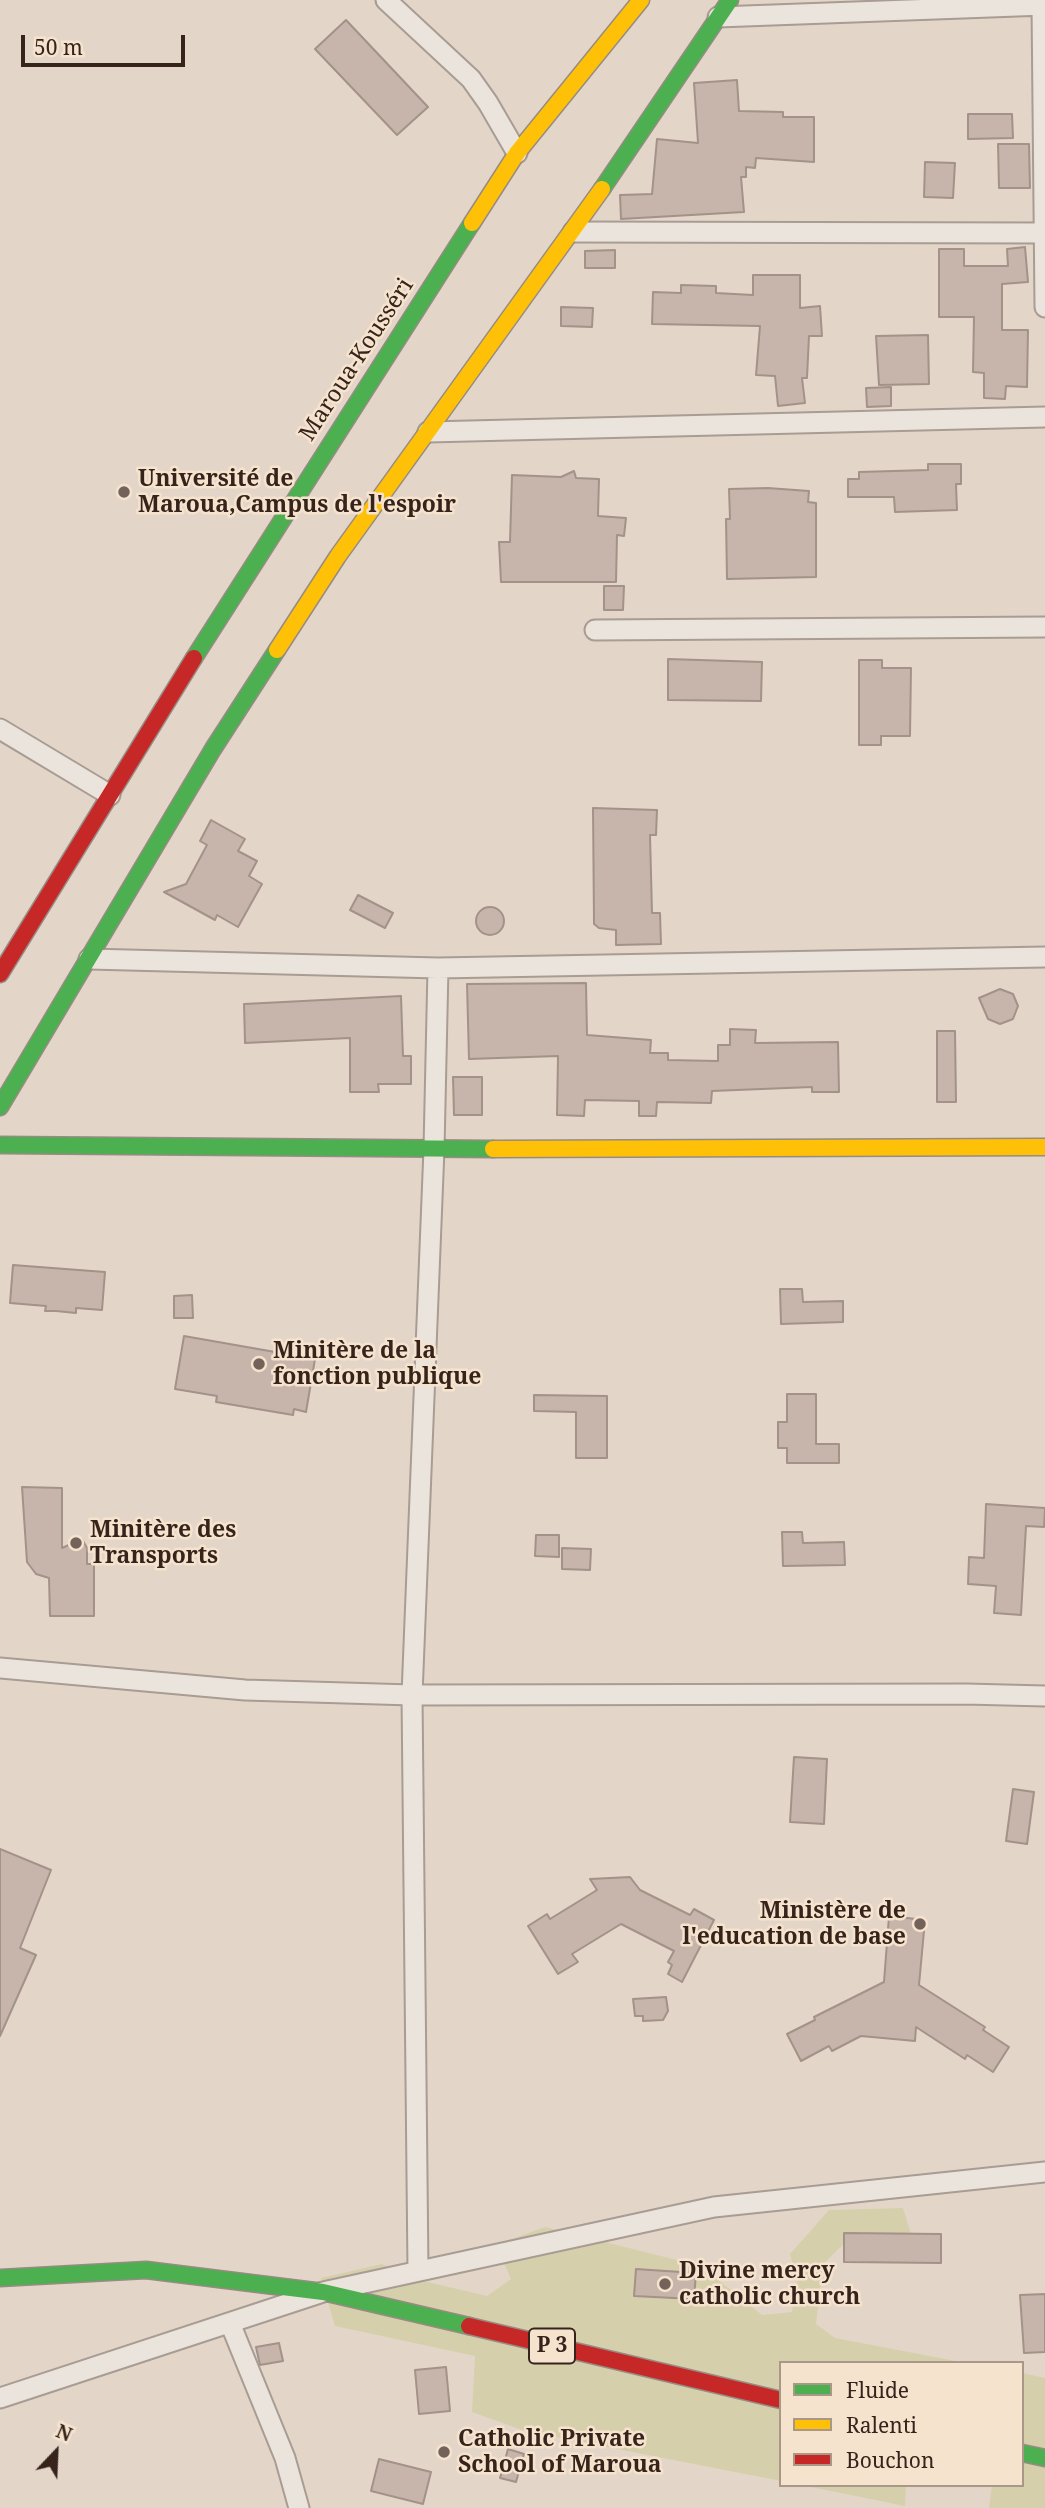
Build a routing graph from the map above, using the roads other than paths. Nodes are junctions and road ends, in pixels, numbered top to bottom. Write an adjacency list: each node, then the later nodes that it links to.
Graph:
1 (386, 0): 6 (street)
2 (641, 0): 6 (main road, Maroua-Kousséri)
3 (730, 0): 5 (main road)
4 (1043, 5): 5 (street); 8 (street)
5 (718, 17): 7 (main road)
6 (517, 153): 15 (main road, Maroua-Kousséri)
7 (573, 232): 8 (street); 11 (main road)
8 (1044, 233): 9 (street)
9 (1045, 307)
10 (1045, 417): 11 (street)
11 (428, 432): 17 (main road)
12 (1045, 627): 13 (street)
13 (595, 630)
14 (0, 729): 15 (street)
15 (110, 794): 19 (main road, Maroua-Kousséri)
16 (1045, 957): 18 (street)
17 (89, 959): 18 (street); 20 (main road)
18 (439, 968): 23 (street)
19 (0, 974)
20 (0, 1107)
21 (0, 1145): 23 (main road)
22 (1045, 1147): 23 (main road)
23 (435, 1149): 25 (street)
24 (0, 1668): 25 (street)
25 (412, 1695): 26 (street); 28 (street)
26 (1045, 1696)
27 (1045, 2172): 28 (street)
28 (418, 2271): 30 (street)
29 (0, 2278): 30 (main road, P 3)
30 (323, 2292): 31 (street); 33 (main road, P 3)
31 (230, 2323): 32 (street); 36 (street)
32 (0, 2398)
33 (779, 2400)
34 (1024, 2453): 35 (main road)
35 (1045, 2458)
36 (299, 2508)

